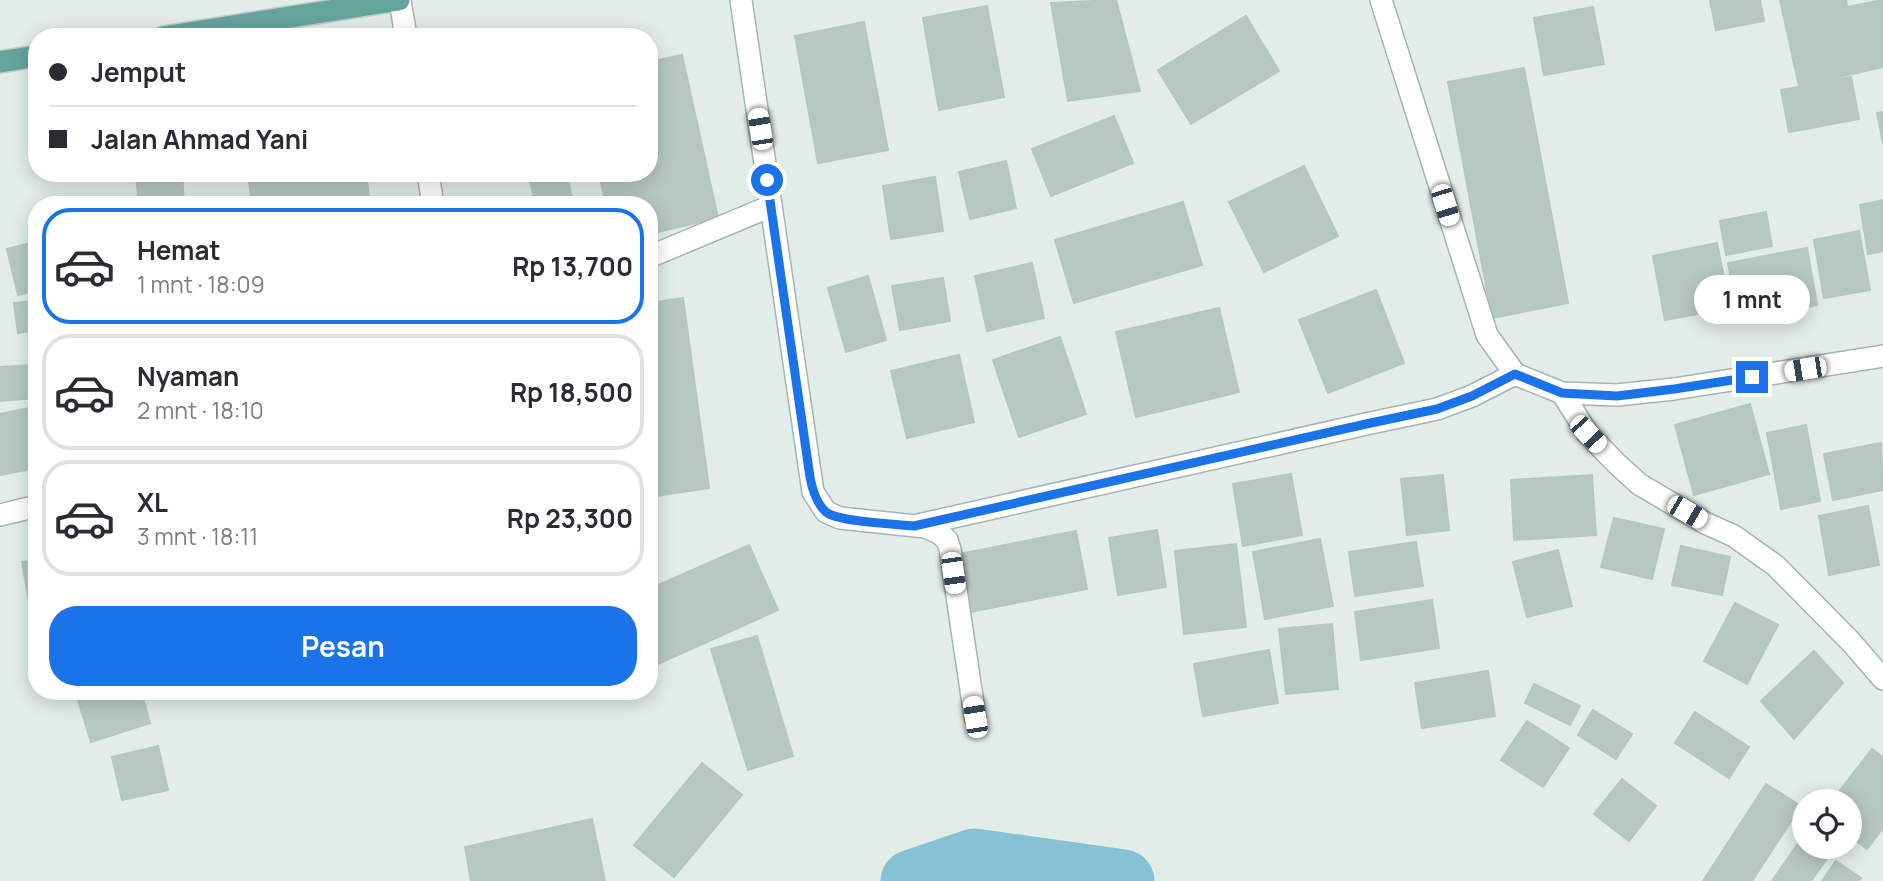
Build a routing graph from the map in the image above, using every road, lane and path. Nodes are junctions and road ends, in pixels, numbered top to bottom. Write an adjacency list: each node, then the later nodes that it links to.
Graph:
1 (399, 0): 4 (main road); 5 (street)
2 (741, 0): 8 (street)
3 (1381, 0): 11 (street)
4 (220, 28)
5 (404, 28)
6 (28, 57): 7 (main road)
7 (0, 62)
8 (771, 206): 9 (street); 15 (street)
9 (658, 253)
10 (1883, 356): 12 (street)
11 (1515, 374): 12 (street); 15 (street)
12 (1562, 393): 16 (street)
13 (28, 508): 14 (street)
14 (0, 515)
15 (914, 526): 17 (street)
16 (1883, 679)
17 (975, 717)

